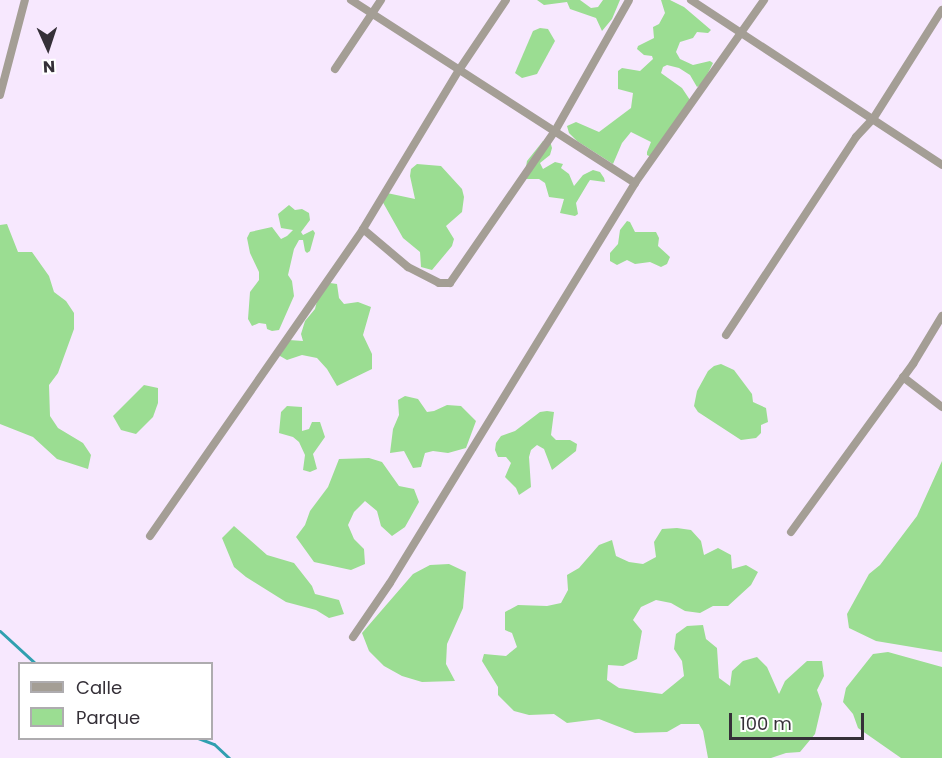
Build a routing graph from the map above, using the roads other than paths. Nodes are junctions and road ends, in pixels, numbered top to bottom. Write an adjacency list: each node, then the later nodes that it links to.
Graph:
1 (26, 0): 13 (street)
2 (351, 0): 9 (street)
3 (381, 0): 9 (street)
4 (506, 0): 12 (street)
5 (629, 0): 15 (street)
6 (691, 0): 10 (street)
7 (764, 0): 10 (street)
8 (942, 10): 14 (street)
9 (372, 14): 11 (street); 12 (street)
10 (743, 32): 14 (street); 17 (street)
11 (335, 69)
12 (459, 70): 15 (street); 18 (street)
13 (0, 94)
14 (873, 119): 16 (street); 20 (street)
15 (555, 131): 17 (street); 18 (street)
16 (942, 165)
17 (635, 183): 25 (street)
18 (363, 229): 24 (street)
19 (942, 316): 21 (street)
20 (726, 335)
21 (903, 377): 22 (street); 23 (street)
22 (942, 407)
23 (790, 532)
24 (150, 536)
25 (353, 637)

